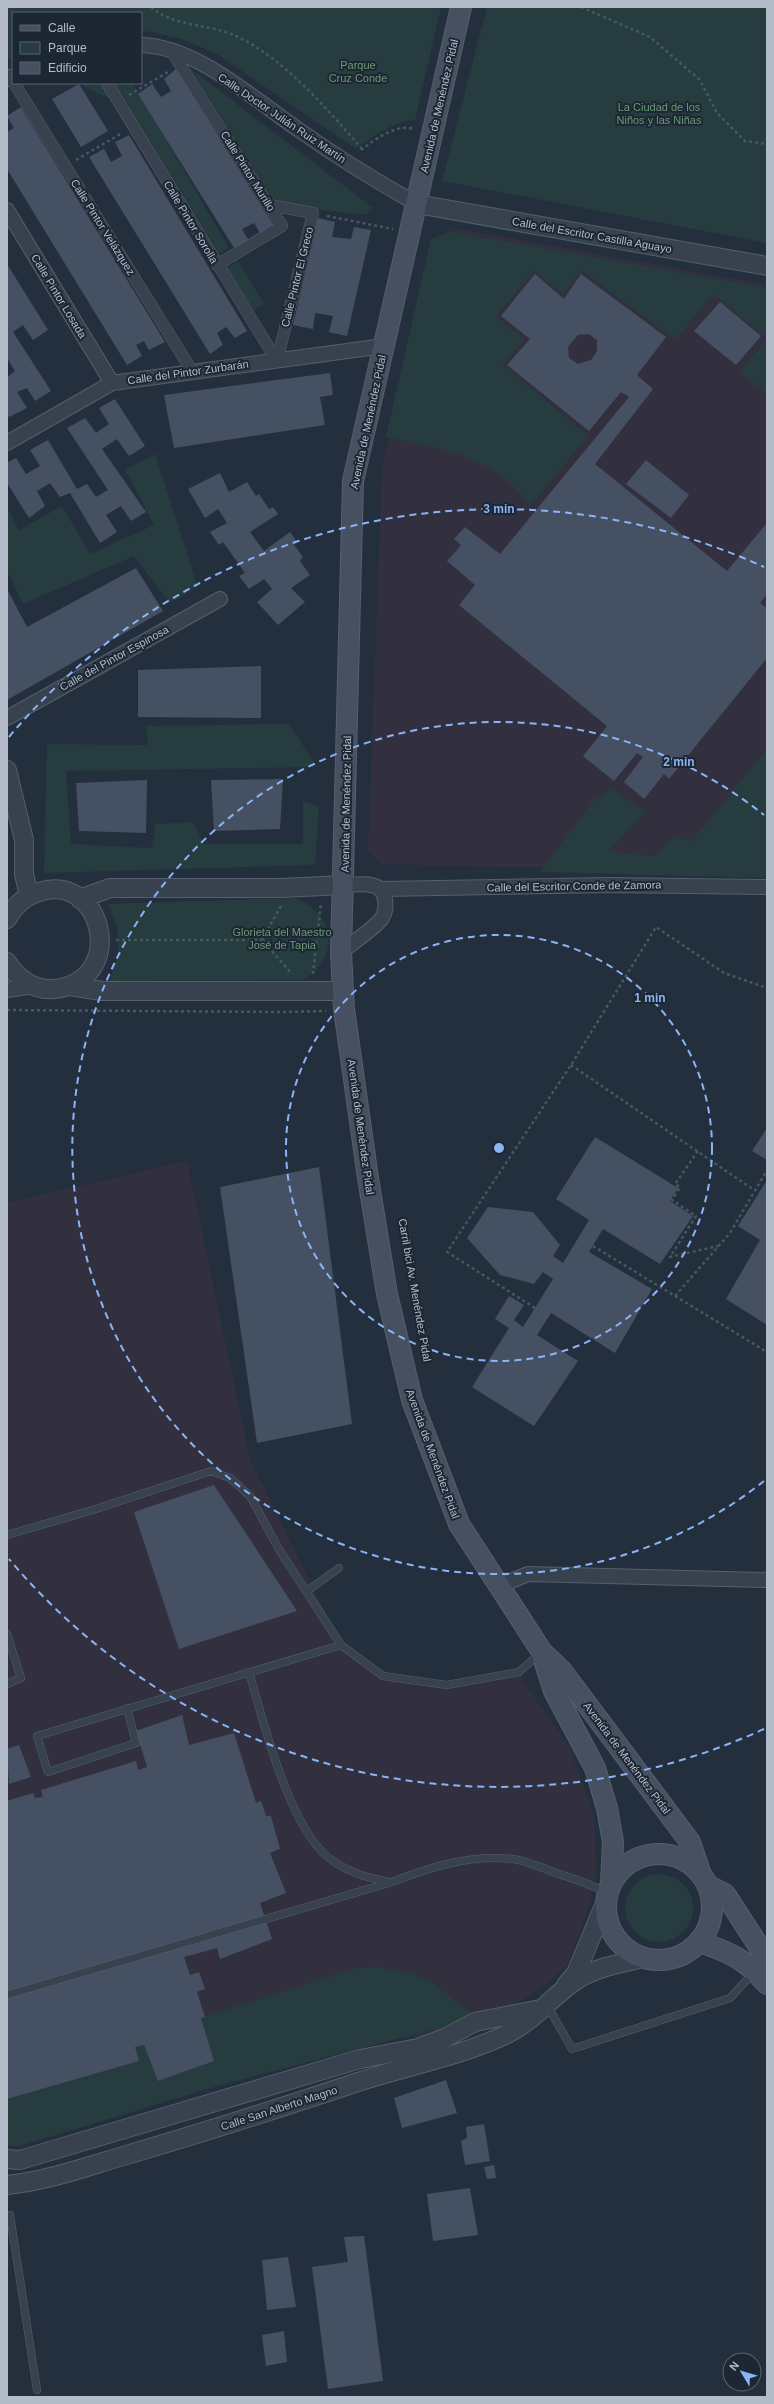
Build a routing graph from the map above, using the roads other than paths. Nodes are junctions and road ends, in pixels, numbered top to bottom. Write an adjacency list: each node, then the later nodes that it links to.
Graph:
1 (461, 7): 6 (main road, Avenida de Menéndez Pidal)
2 (142, 45): 3 (street, Calle Doctor Julián Ruiz Martín)
3 (172, 52): 6 (street, Calle Doctor Julián Ruiz Martín); 7 (street, Calle Pintor Murillo)
4 (15, 84): 13 (street, Calle Pintor Velázquez)
5 (108, 84): 9 (street, Calle Pintor Sorolla)
6 (417, 204): 10 (street, Calle del Escritor Castilla Aguayo); 11 (main road, Avenida de Menéndez Pidal)
7 (270, 205): 9 (street, Calle Pintor Murillo); 12 (street, Calle Pintor El Greco)
8 (7, 210): 14 (street, Calle Pintor Losada)
9 (217, 265): 12 (street, Calle Pintor Sorolla)
10 (767, 266)
11 (384, 346): 12 (street, Calle del Pintor Zurbarán); 19 (main road, Avenida de Menéndez Pidal)
12 (277, 361): 13 (street, Calle del Pintor Zurbarán)
13 (192, 371): 14 (street, Calle del Pintor Zurbarán)
14 (112, 383): 15 (street, Calle del Pintor Zurbarán)
15 (7, 443)
16 (220, 599): 17 (street, Calle del Pintor Espinosa)
17 (7, 718)
18 (7, 770): 22 (street)
19 (344, 885): 21 (street, Calle del Escritor Conde de Zamora); 23 (street); 25 (main road, Avenida de Menéndez Pidal)
20 (767, 887): 21 (street, Calle del Escritor Conde de Zamora)
21 (380, 889): 25 (street)
22 (29, 896): 23 (street); 24 (street)
23 (80, 899): 28 (street)
24 (7, 919)
25 (341, 952): 30 (main road, Avenida de Menéndez Pidal)
26 (7, 962): 27 (street)
27 (34, 986): 28 (street); 29 (street)
28 (70, 986): 30 (street)
29 (7, 990)
30 (343, 1000): 34 (main road, Avenida de Menéndez Pidal)
31 (7, 1535): 35 (lane)
32 (339, 1568): 35 (lane)
33 (767, 1580): 34 (street)
34 (499, 1586): 38 (main road, Avenida de Menéndez Pidal)
35 (307, 1591): 37 (lane)
36 (7, 1634): 40 (lane)
37 (341, 1645): 38 (lane); 39 (lane)
38 (542, 1652): 42 (main road, Avenida de Menéndez Pidal); 44 (main road, Avenida de Menéndez Pidal)
39 (249, 1672): 41 (lane); 43 (lane)
40 (7, 1684)
41 (127, 1708): 41 (lane)
42 (704, 1879): 44 (main road); 45 (main road); 47 (main road)
43 (392, 1882): 44 (lane); 48 (lane)
44 (608, 1892): 46 (main road); 49 (street, Calle San Alberto Magno)
45 (700, 1942): 46 (main road); 47 (main road)
46 (642, 1958): 49 (street, Calle San Alberto Magno)
47 (763, 1971): 49 (lane)
48 (7, 1995)
49 (549, 2002): 50 (street, Calle San Alberto Magno); 51 (street, Calle San Alberto Magno)
50 (7, 2159)
51 (7, 2185)
52 (10, 2215): 53 (lane)
53 (37, 2390)

